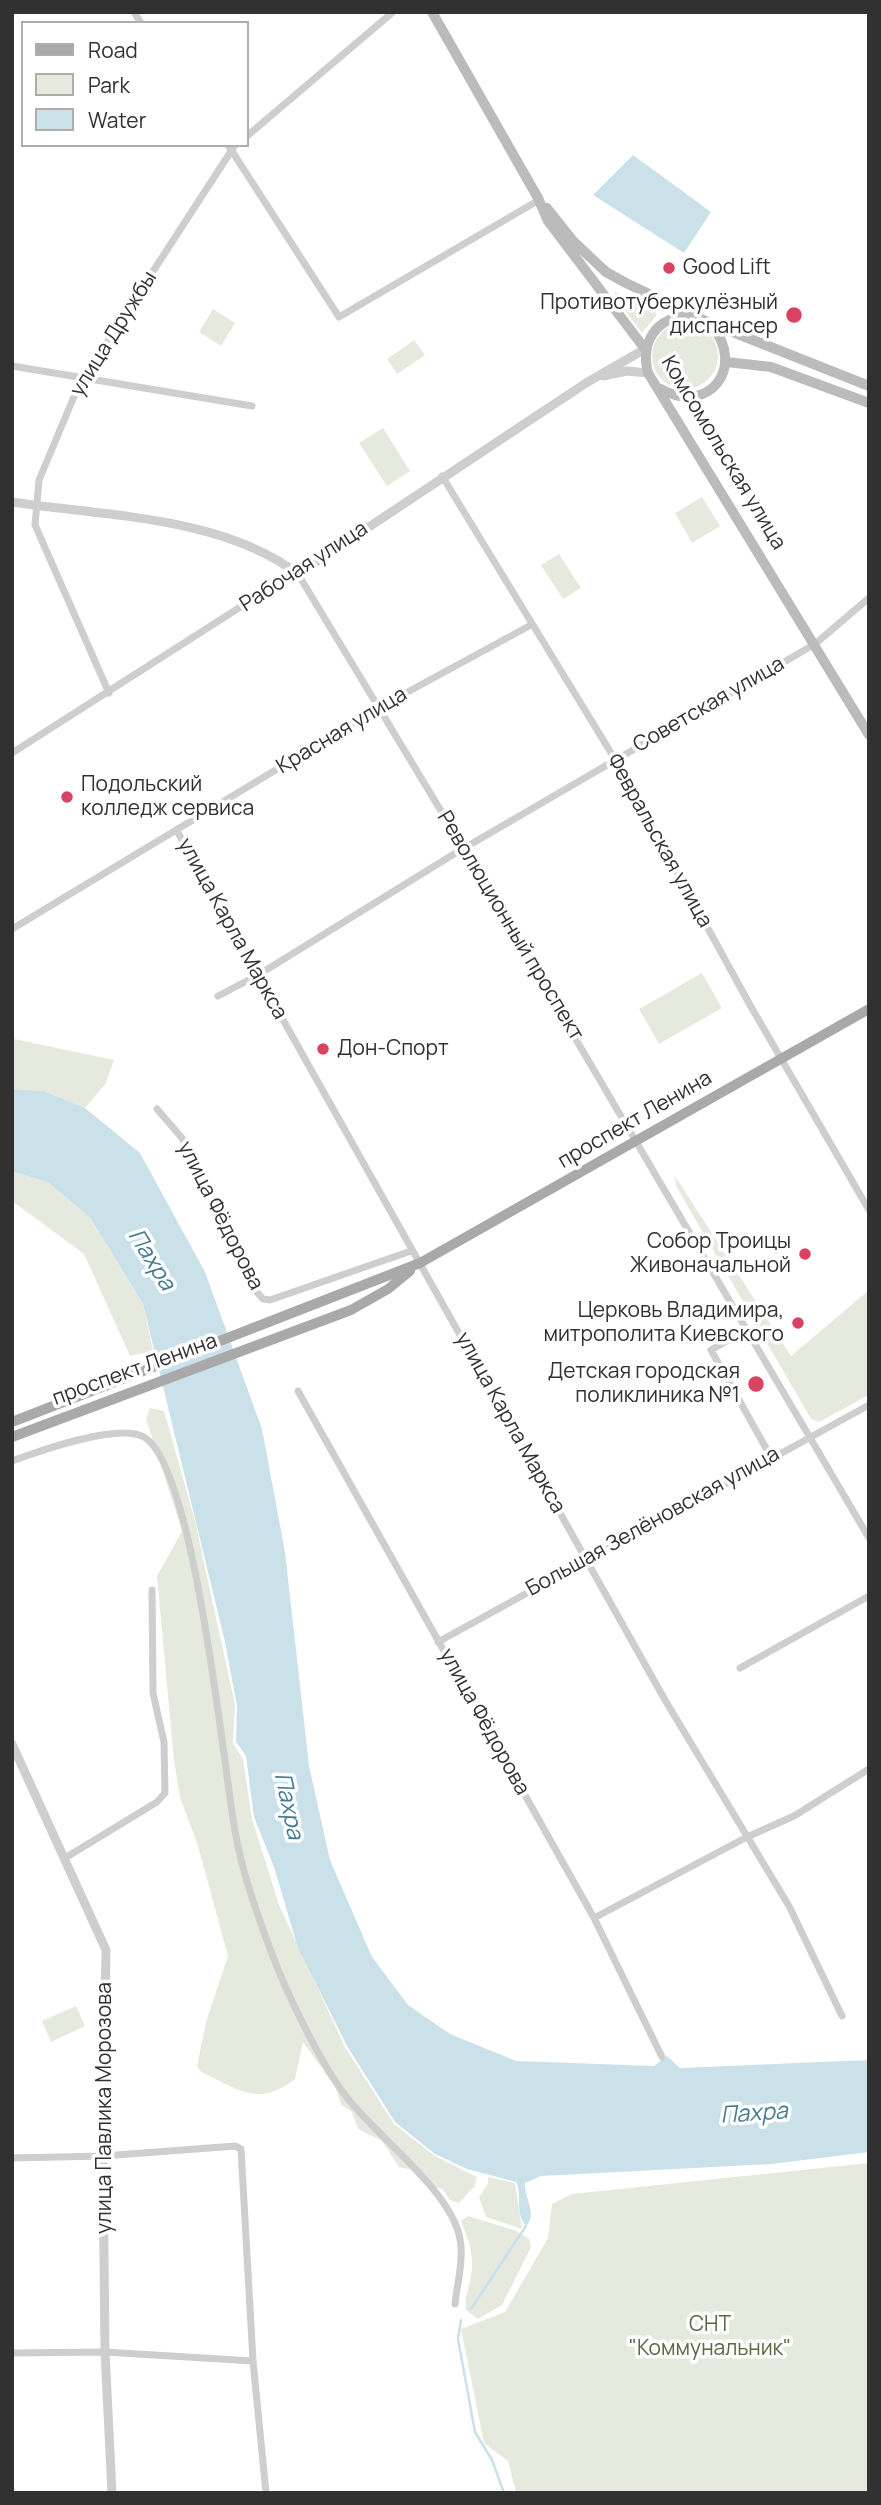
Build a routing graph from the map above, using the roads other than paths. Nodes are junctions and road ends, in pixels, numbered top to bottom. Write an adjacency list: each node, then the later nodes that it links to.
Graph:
1 (393, 12): 3 (street)
2 (432, 12): 5 (main road, Комсомольская улица)
3 (248, 135)
4 (231, 147): 5 (street); 12 (street, улица Дружбы)
5 (539, 199): 6 (main road, Комсомольская улица); 8 (main road, Комсомольская улица)
6 (697, 317): 7 (main road, Комсомольская улица); 8 (main road)
7 (710, 323): 9 (main road); 14 (main road, Комсомольская улица)
8 (645, 349): 11 (main road, Комсомольская улица); 13 (street, Рабочая улица)
9 (727, 362): 15 (main road); 16 (main road)
10 (12, 366): 12 (street)
11 (648, 373): 13 (street, Рабочая улица); 15 (main road, Комсомольская улица)
12 (85, 376): 17 (street); 20 (street, улица Дружбы)
13 (594, 378): 18 (street, Рабочая улица)
14 (869, 386)
15 (658, 388): 24 (main road, Комсомольская улица)
16 (869, 404)
17 (252, 406)
18 (442, 476): 21 (street, Рабочая улица); 23 (street, Февральская улица)
19 (12, 502): 20 (street, Революционный проспект)
20 (37, 506): 21 (street, Революционный проспект); 25 (street, улица Дружбы)
21 (298, 574): 25 (street, Рабочая улица); 26 (street, Революционный проспект)
22 (869, 598): 24 (street, Советская улица)
23 (531, 625): 26 (street, Красная улица); 29 (street, Февральская улица)
24 (815, 644): 27 (main road, Комсомольская улица); 29 (street, Советская улица)
25 (109, 693): 28 (street, Рабочая улица)
26 (380, 707): 30 (street, Красная улица); 31 (street, Революционный проспект)
27 (869, 735)
28 (12, 753)
29 (616, 761): 31 (street, Советская улица); 36 (street, Февральская улица)
30 (177, 831): 32 (street, Красная улица); 33 (street, улица Карла Маркса)
31 (464, 849): 33 (street, Советская улица); 38 (street, Революционный проспект)
32 (12, 929)
33 (258, 975): 34 (street, Советская улица); 40 (street, улица Карла Маркса)
34 (218, 996)
35 (869, 1009): 36 (main road, проспект Ленина)
36 (782, 1059): 38 (main road, проспект Ленина); 39 (street, Февральская улица)
37 (157, 1110): 40 (street, улица Фёдорова)
38 (637, 1141): 41 (main road, проспект Ленина); 42 (street, Революционный проспект)
39 (869, 1210)
40 (411, 1251): 41 (street, улица Карла Маркса)
41 (420, 1263): 45 (main road, проспект Ленина); 47 (main road, проспект Ленина); 51 (street, улица Карла Маркса)
42 (747, 1329): 46 (street, Революционный проспект); 48 (street)
43 (298, 1391): 54 (street, улица Фёдорова)
44 (869, 1405): 46 (street, Большая Зелёновская улица)
45 (12, 1422)
46 (810, 1435): 48 (street, Большая Зелёновская улица); 50 (street, Революционный проспект)
47 (12, 1437)
48 (771, 1457): 51 (street, Большая Зелёновская улица)
49 (12, 1461): 65 (street)
50 (869, 1538)
51 (586, 1559): 54 (street, Большая Зелёновская улица); 58 (street, улица Карла Маркса)
52 (152, 1590): 59 (street)
53 (869, 1596): 55 (street)
54 (438, 1642): 60 (street, улица Фёдорова)
55 (740, 1668)
56 (12, 1744): 59 (street, улица Павлика Морозова)
57 (869, 1769): 58 (street)
58 (747, 1837): 60 (street); 61 (street, улица Карла Маркса)
59 (65, 1858): 63 (street, улица Павлика Морозова)
60 (594, 1918): 62 (street, улица Фёдорова)
61 (842, 2016)
62 (662, 2057)
63 (103, 2156): 64 (street); 66 (street, улица Павлика Морозова); 68 (street)
64 (12, 2158)
65 (455, 2304)
66 (105, 2352): 67 (street); 68 (street); 69 (street, улица Павлика Морозова)
67 (12, 2353)
68 (253, 2361): 70 (street)
69 (112, 2493)
70 (266, 2493)

